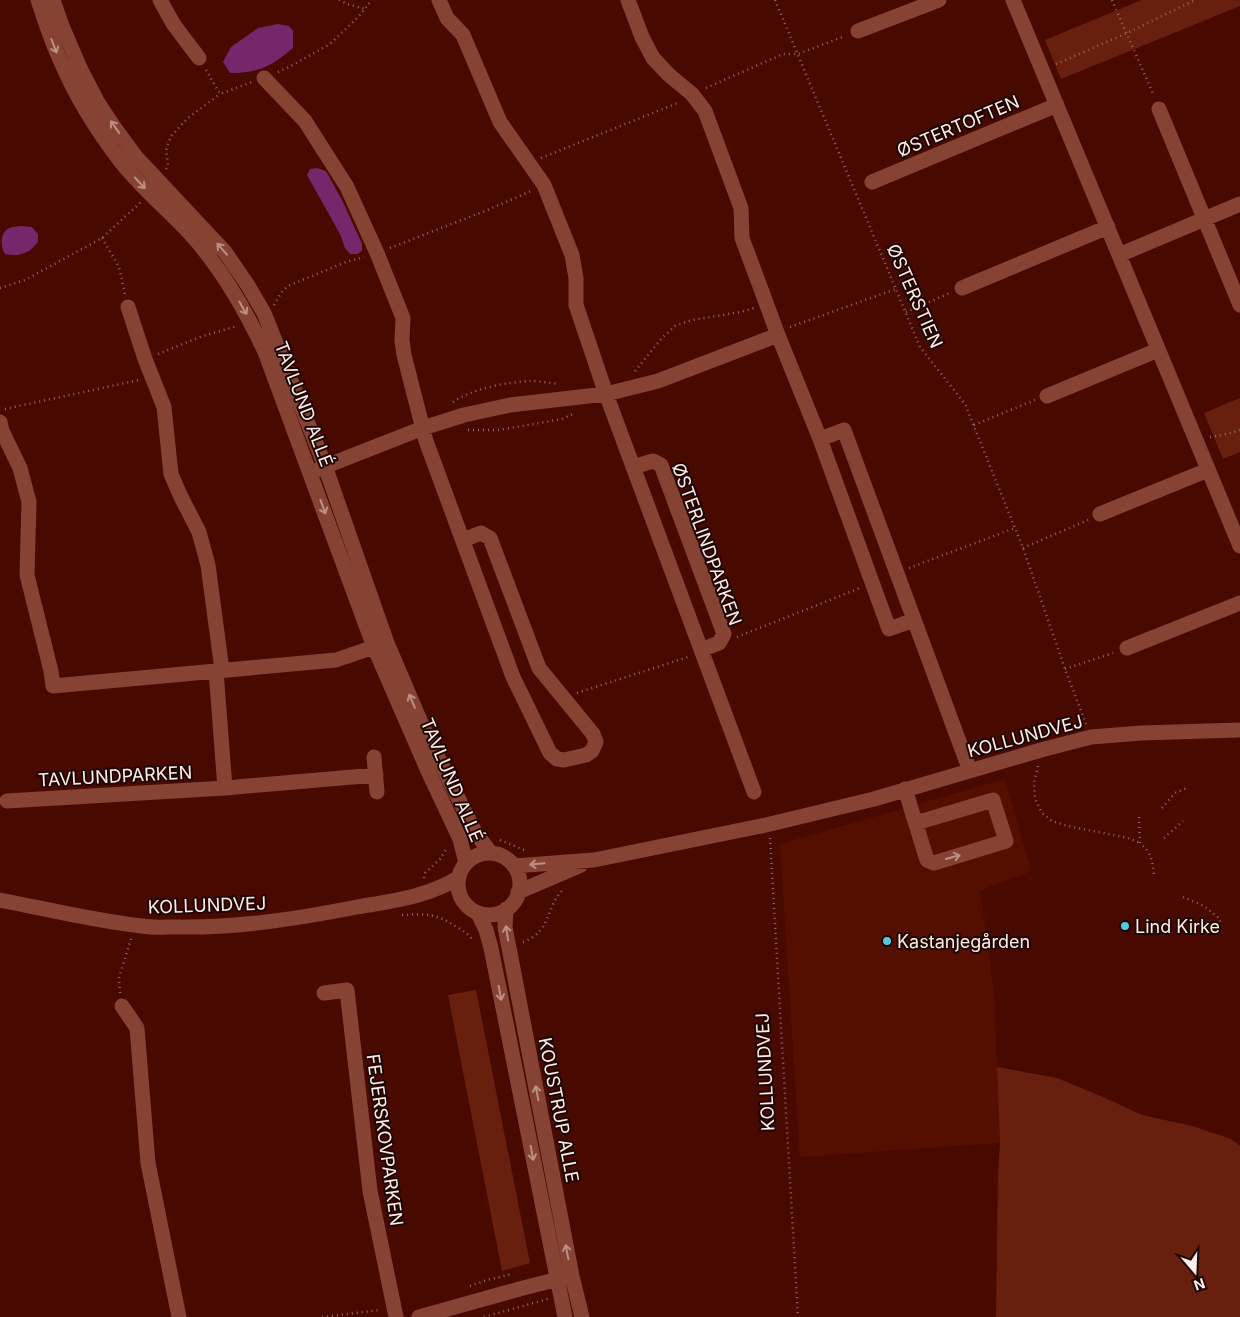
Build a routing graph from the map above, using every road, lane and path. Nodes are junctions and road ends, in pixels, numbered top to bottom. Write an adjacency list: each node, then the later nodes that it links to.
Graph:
1 (38, 0): 28 (street, TAVLUND ALLÉ, one-way to 28)
2 (53, 0): 52 (street, TAVLUND ALLÉ, one-way to 2)
3 (160, 0): 17 (street)
4 (339, 0): 13 (path)
5 (372, 0): 13 (path)
6 (439, 0): 24 (street)
7 (628, 0): 21 (street)
8 (775, 0): 16 (path, ØSTERSTIEN)
9 (939, 0): 14 (street)
10 (1013, 0): 18 (street)
11 (1112, 0): 15 (path)
12 (1195, 0): 15 (path)
13 (365, 9): 19 (path)
14 (858, 31): 16 (path)
15 (1127, 33): 18 (path); 23 (path)
16 (798, 54): 21 (path); 39 (path, ØSTERSTIEN)
17 (199, 58): 20 (path)
18 (1042, 70): 22 (street)
19 (264, 78): 20 (path); 33 (street)
20 (220, 94): 25 (path)
21 (692, 94): 24 (path); 40 (street)
22 (1057, 105): 26 (street, ØSTERTOFTEN); 31 (street)
23 (1159, 109): 30 (street)
24 (529, 163): 27 (street)
25 (164, 172)
26 (872, 182)
27 (544, 185): 33 (path); 43 (street)
28 (150, 193): 32 (path); 55 (street, TAVLUND ALLÉ, one-way to 55)
29 (1240, 204): 30 (street)
30 (1204, 220): 34 (street); 37 (street)
31 (1108, 226): 34 (street); 36 (street)
32 (102, 238): 35 (path); 38 (path)
33 (377, 253): 48 (street)
34 (1119, 255): 41 (street)
35 (0, 288)
36 (962, 288): 39 (path)
37 (1240, 305)
38 (128, 307): 42 (street)
39 (906, 312): 47 (path, ØSTERSTIEN)
40 (778, 335): 43 (street); 50 (street)
41 (1158, 350): 44 (street); 51 (street)
42 (152, 377): 45 (path); 70 (street)
43 (606, 394): 48 (street); 53 (street)
44 (1046, 396): 47 (path)
45 (0, 410)
46 (0, 422): 70 (street)
47 (974, 425): 57 (path, ØSTERSTIEN)
48 (423, 428): 52 (street); 58 (street)
49 (1240, 430): 51 (path)
50 (820, 439): 61 (street); 62 (street)
51 (1195, 439): 54 (street)
52 (325, 466): 55 (street); 66 (street, TAVLUND ALLÉ)
53 (633, 468): 65 (street, ØSTERLINDPARKEN); 68 (street)
54 (1208, 470): 56 (street); 59 (street)
55 (310, 472): 66 (street, TAVLUND ALLÉ, one-way to 66)
56 (1100, 514): 60 (path)
57 (1015, 528): 60 (path, ØSTERSTIEN); 61 (path)
58 (462, 540): 71 (street); 71 (street)
59 (1240, 546)
60 (1023, 548): 69 (path, ØSTERSTIEN)
61 (896, 573): 64 (street)
62 (873, 583): 64 (street); 65 (path)
63 (1240, 603): 67 (street)
64 (914, 620): 77 (street)
65 (719, 643): 68 (street, ØSTERLINDPARKEN)
66 (381, 645): 70 (street); 92 (street, TAVLUND ALLÉ, one-way to 66); 94 (street, TAVLUND ALLÉ)
67 (1127, 648): 69 (path)
68 (701, 650): 71 (path); 82 (street)
69 (1065, 669): 73 (path, ØSTERSTIEN)
70 (219, 671): 78 (street)
71 (563, 697)
72 (1240, 730): 73 (street, KOLLUNDVEJ)
73 (1091, 737): 77 (street, KOLLUNDVEJ)
74 (374, 757): 76 (street)
75 (1038, 765): 90 (path)
76 (376, 775): 78 (street, TAVLUNDPARKEN); 81 (street)
77 (966, 776): 80 (street, KOLLUNDVEJ)
78 (225, 788): 83 (street, TAVLUNDPARKEN)
79 (1187, 788): 84 (path)
80 (905, 789): 87 (street); 88 (street, KOLLUNDVEJ)
81 (377, 792)
82 (754, 792)
83 (7, 801)
84 (1162, 808)
85 (1139, 817): 90 (path)
86 (1183, 821): 89 (path)
87 (916, 823): 87 (street, one-way to 87)
88 (766, 825): 93 (street, KOLLUNDVEJ); 120 (path, KOLLUNDVEJ)
89 (1164, 838)
90 (1140, 843): 96 (path)
91 (448, 844): 99 (path)
92 (490, 852): 94 (street); 95 (street)
93 (594, 860): 95 (street, KOLLUNDVEJ, one-way to 95); 98 (street, KOLLUNDVEJ)
94 (466, 862): 97 (street)
95 (514, 866): 98 (street)
96 (1154, 875)
97 (458, 878): 99 (street, KOLLUNDVEJ); 102 (street)
98 (518, 892): 103 (street)
99 (421, 894): 101 (street, KOLLUNDVEJ); 102 (street, KOLLUNDVEJ)
100 (1183, 897): 105 (path)
101 (0, 900)
102 (463, 900): 104 (street)
103 (506, 909): 104 (street); 110 (street, KOUSTRUP ALLE, one-way to 103)
104 (478, 913): 110 (street, KOUSTRUP ALLE, one-way to 110)
105 (1216, 926)
106 (131, 939): 108 (path)
107 (324, 993): 113 (street, FEJERSKOVPARKEN)
108 (122, 1006): 114 (street)
109 (515, 1274): 111 (path)
110 (565, 1278): 116 (street); 118 (street, KOUSTRUP ALLE); 119 (street, KOUSTRUP ALLE)
111 (469, 1287)
112 (549, 1299): 117 (path)
113 (395, 1313): 115 (path)
114 (179, 1317)
115 (322, 1317)
116 (419, 1317)
117 (484, 1317)
118 (565, 1317)
119 (582, 1317)
120 (798, 1317)

